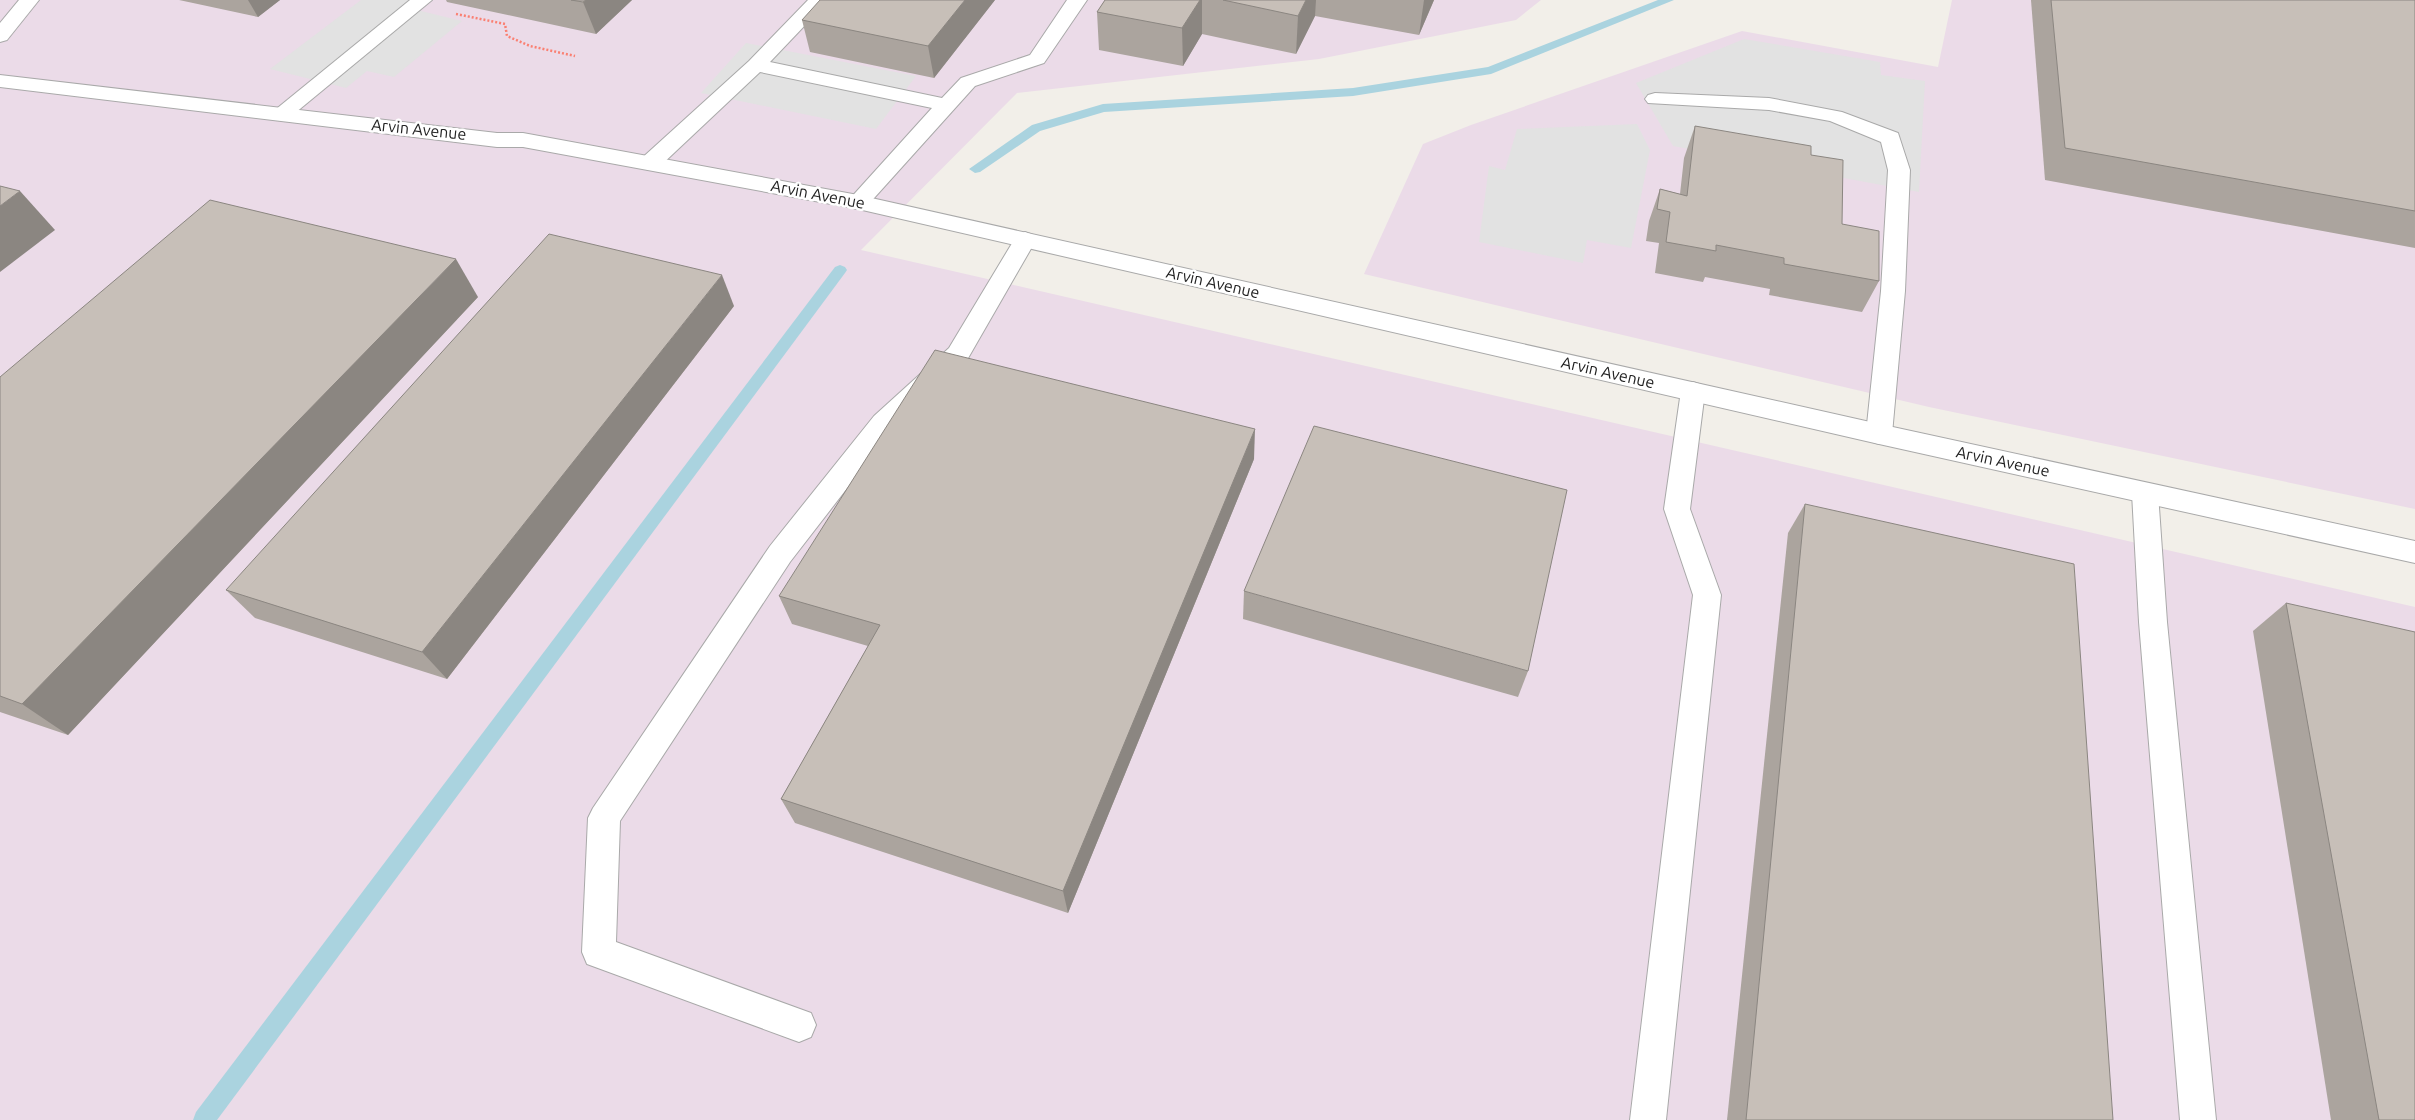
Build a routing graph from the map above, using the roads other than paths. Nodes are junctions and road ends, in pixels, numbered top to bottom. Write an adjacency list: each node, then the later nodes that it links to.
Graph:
1 (29, 0): 5 (street)
2 (422, 0): 10 (street)
3 (819, 0): 6 (street)
4 (1077, 0): 9 (street)
5 (0, 36)
6 (756, 65): 9 (street); 11 (street)
7 (0, 81): 10 (street, Arvin Avenue)
8 (1655, 99): 15 (street)
9 (946, 105): 12 (street)
10 (282, 114): 11 (street, Arvin Avenue)
11 (650, 163): 12 (street, Arvin Avenue)
12 (858, 202): 13 (street, Arvin Avenue)
13 (1025, 240): 14 (street, Arvin Avenue); 18 (street)
14 (1692, 391): 15 (street, Arvin Avenue); 19 (street)
15 (1879, 434): 16 (street, Arvin Avenue)
16 (2146, 492): 17 (street, Arvin Avenue); 20 (street)
17 (2415, 552)
18 (799, 1025)
19 (1648, 1120)
20 (2198, 1120)

